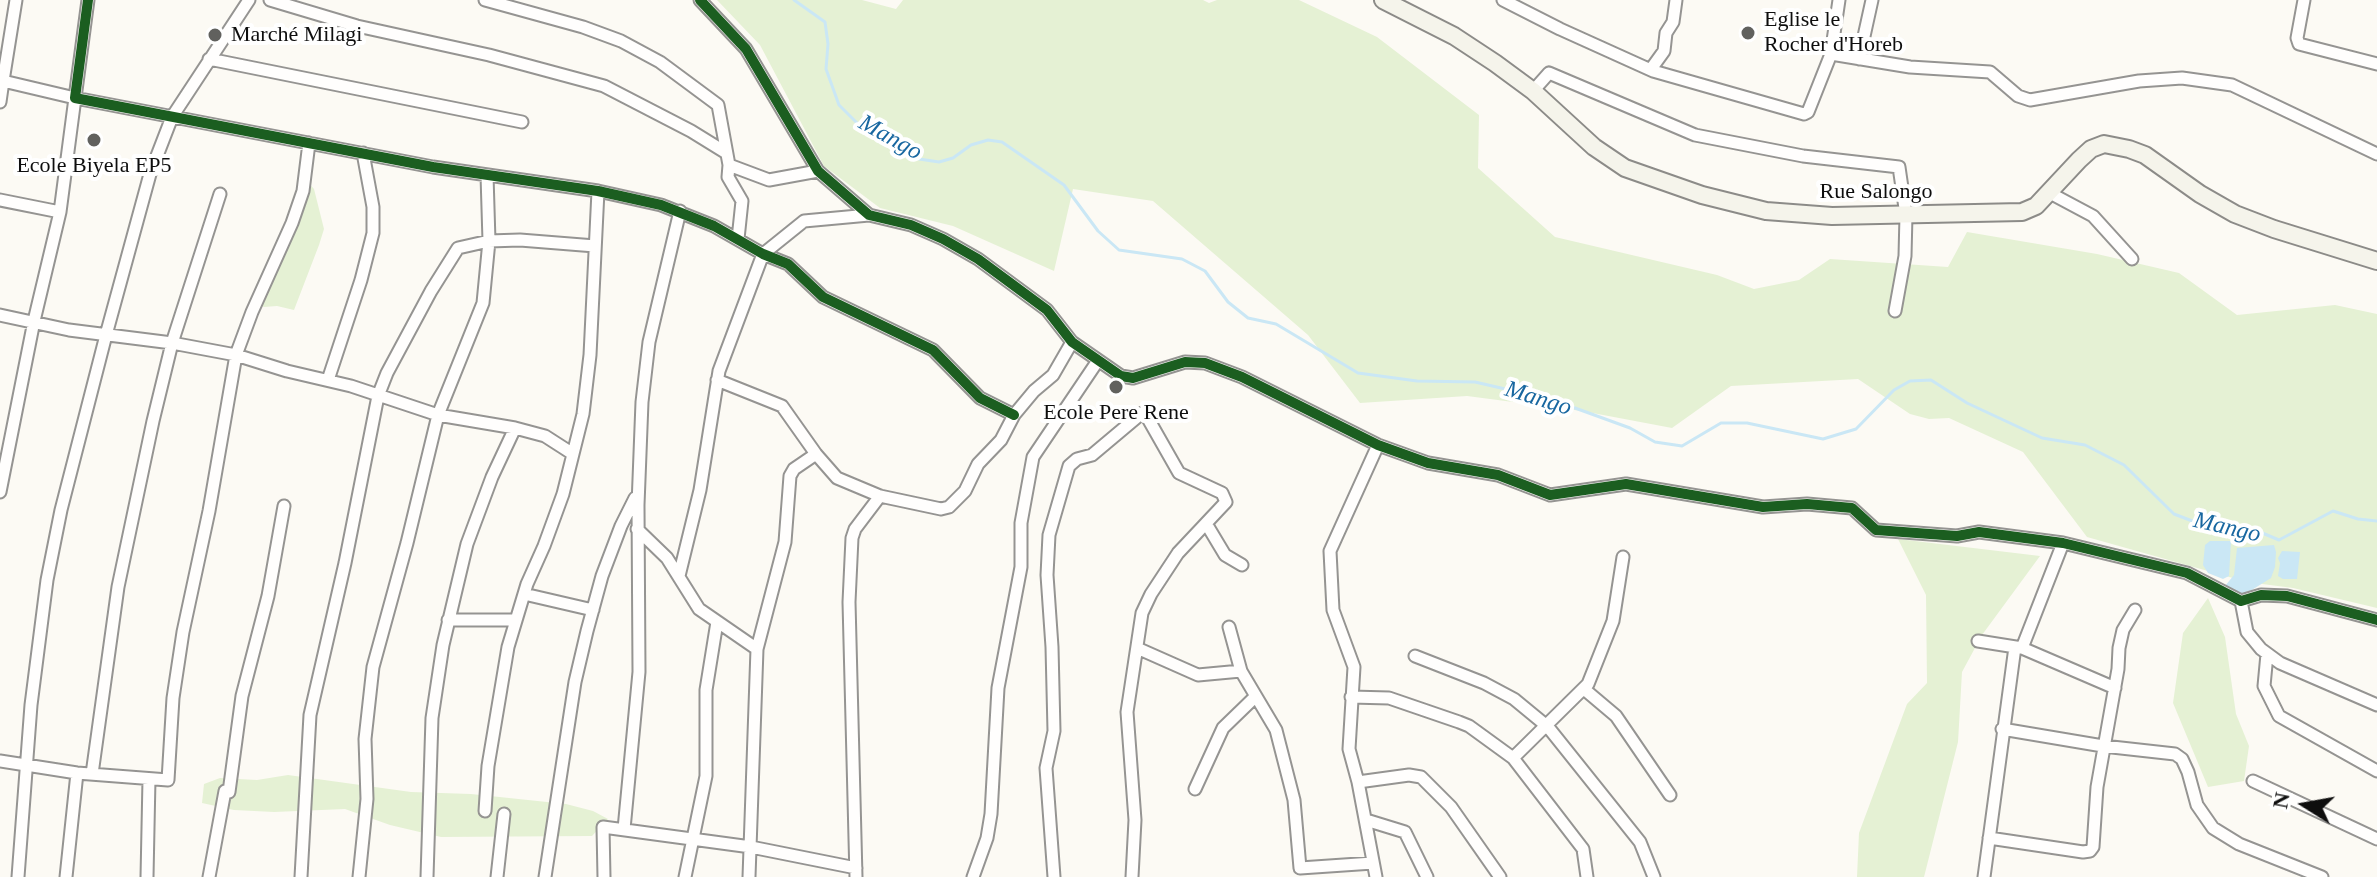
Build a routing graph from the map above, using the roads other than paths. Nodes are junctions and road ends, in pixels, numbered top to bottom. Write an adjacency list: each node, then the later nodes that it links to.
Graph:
1 (16, 0): 19 (street)
2 (88, 0): 21 (street)
3 (249, 0): 15 (street)
4 (270, 0): 26 (street)
5 (485, 0): 26 (street)
6 (700, 0): 30 (street)
7 (1383, 0): 13 (street, Rue Salongo)
8 (1503, 0): 18 (street)
9 (1676, 0): 18 (street)
10 (1839, 0): 14 (street)
11 (1872, 0): 16 (street)
12 (2304, 0): 17 (street)
13 (1406, 5): 20 (street, Rue Salongo)
14 (1831, 54): 16 (street); 18 (street)
15 (209, 59): 23 (street); 24 (street)
16 (1859, 59): 28 (street)
17 (2377, 64)
18 (1651, 69)
19 (1, 80): 21 (street); 22 (street)
20 (1533, 91): 39 (street, Rue Salongo); 39 (street)
21 (75, 98): 23 (street); 37 (street)
22 (0, 102)
23 (172, 117): 25 (street); 49 (street)
24 (522, 122)
25 (309, 143): 27 (street); 52 (street)
26 (725, 152): 29 (street)
27 (363, 153): 31 (street); 54 (street)
28 (2377, 154)
29 (729, 165): 30 (street); 40 (street)
30 (818, 171): 38 (street)
31 (487, 175): 32 (street); 41 (street)
32 (598, 191): 36 (street); 42 (street)
33 (2048, 192): 39 (street, Rue Salongo); 44 (street); 45 (street, Rue Salongo)
34 (220, 194): 51 (street)
35 (0, 200): 37 (street)
36 (680, 211): 40 (street); 64 (street)
37 (60, 212): 48 (street)
38 (869, 215): 43 (street); 50 (street)
39 (1906, 215): 46 (street)
40 (738, 239): 43 (street)
41 (489, 241): 42 (street); 56 (street); 57 (street)
42 (595, 246): 61 (street)
43 (763, 254): 55 (street); 58 (street)
44 (2132, 259)
45 (2377, 261)
46 (1895, 311)
47 (0, 315): 48 (street)
48 (34, 321): 49 (street); 63 (street)
49 (106, 335): 51 (street); 99 (street)
50 (1072, 342): 53 (street); 58 (street)
51 (172, 343): 52 (street); 102 (street)
52 (236, 355): 54 (street); 103 (street)
53 (1097, 362): 60 (street); 131 (street)
54 (328, 380): 56 (street)
55 (717, 380): 62 (street); 72 (street)
56 (378, 396): 57 (street); 123 (street)
57 (438, 415): 59 (street); 124 (street)
58 (1014, 415): 65 (street)
59 (515, 428): 61 (street); 77 (street)
60 (1378, 445): 69 (street); 92 (street)
61 (573, 454): 73 (street)
62 (816, 454): 65 (street); 85 (street)
63 (0, 492)
64 (638, 493): 68 (street); 75 (street)
65 (880, 496): 117 (street)
66 (284, 506): 122 (street)
67 (1207, 525): 71 (street); 83 (street); 132 (street)
68 (637, 529): 72 (street); 111 (street)
69 (2063, 543): 74 (street); 84 (street)
70 (1623, 557): 90 (street)
71 (1242, 565)
72 (679, 576): 80 (street)
73 (524, 594): 75 (street); 78 (street)
74 (2241, 601): 79 (street); 86 (street)
75 (593, 610): 127 (street)
76 (2135, 610): 89 (street)
77 (448, 620): 78 (street); 125 (street)
78 (515, 620): 108 (street)
79 (2377, 620)
80 (717, 622): 85 (street); 114 (street)
81 (1229, 627): 88 (street)
82 (1978, 641): 84 (street)
83 (1137, 648): 88 (street); 133 (street)
84 (2018, 648): 89 (street); 95 (street)
85 (757, 649): 115 (street)
86 (2267, 654): 93 (street); 100 (street)
87 (1415, 656): 94 (street)
88 (1241, 671): 91 (street)
89 (2115, 688): 96 (street)
90 (1584, 689): 94 (street); 107 (street)
91 (1255, 697): 106 (street); 118 (street)
92 (1351, 697): 97 (street); 105 (street)
93 (2377, 705)
94 (1548, 727): 97 (street); 138 (street)
95 (2002, 729): 96 (street); 112 (street)
96 (2103, 746): 112 (street); 140 (street)
97 (1513, 758): 137 (street)
98 (0, 761): 99 (street)
99 (26, 765): 101 (street); 119 (street)
100 (2377, 771)
101 (77, 773): 102 (street); 120 (street)
102 (92, 774): 103 (street)
103 (149, 779): 121 (street)
104 (2253, 781): 113 (street)
105 (1358, 782): 110 (street); 136 (street)
106 (1195, 789)
107 (1670, 795)
108 (485, 811)
109 (504, 814): 126 (street)
110 (1366, 820): 116 (street); 135 (street)
111 (624, 829): 114 (street); 128 (street)
112 (1989, 838): 139 (street)
113 (2377, 839)
114 (693, 840): 115 (street); 129 (street)
115 (751, 847): 117 (street); 130 (street)
116 (1373, 863): 118 (street); 134 (street)
117 (856, 872)
118 (1323, 872)
119 (18, 877)
120 (66, 877)
121 (147, 877)
122 (209, 877)
123 (301, 877)
124 (359, 877)
125 (427, 877)
126 (497, 877)
127 (545, 877)
128 (604, 877)
129 (685, 877)
130 (749, 877)
131 (973, 877)
132 (1054, 877)
133 (1132, 877)
134 (1376, 877)
135 (1427, 877)
136 (1500, 877)
137 (1587, 877)
138 (1654, 877)
139 (1984, 877)
140 (2322, 877)

